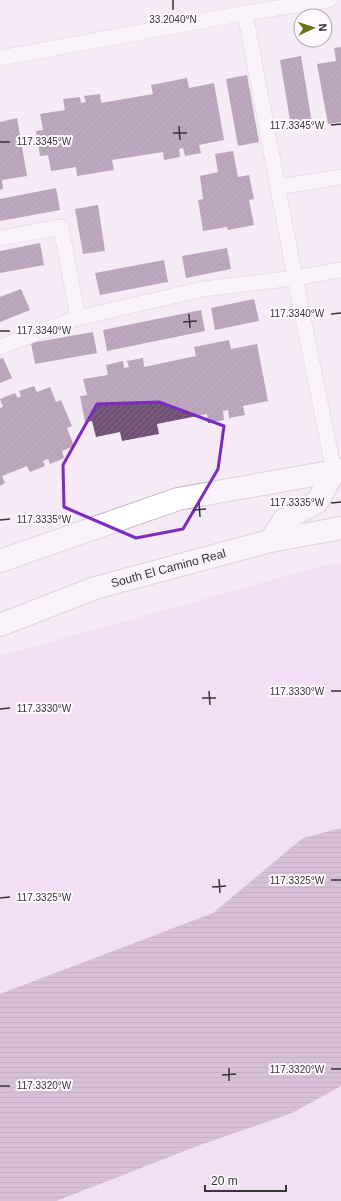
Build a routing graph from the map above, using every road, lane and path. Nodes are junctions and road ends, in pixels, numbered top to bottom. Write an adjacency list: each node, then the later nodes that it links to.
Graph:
1 (328, 0): 2 (lane)
2 (245, 13): 3 (lane); 5 (lane)
3 (0, 58)
4 (341, 177): 5 (lane)
5 (278, 187): 8 (lane)
6 (0, 238): 9 (lane)
7 (341, 270): 8 (lane)
8 (295, 278): 9 (lane); 11 (lane)
9 (78, 318): 10 (lane)
10 (0, 346)
11 (337, 471): 13 (main road); 14 (main road)
12 (341, 528): 13 (main road, South El Camino Real)
13 (270, 541): 15 (main road, South El Camino Real)
14 (0, 561)
15 (0, 625)

